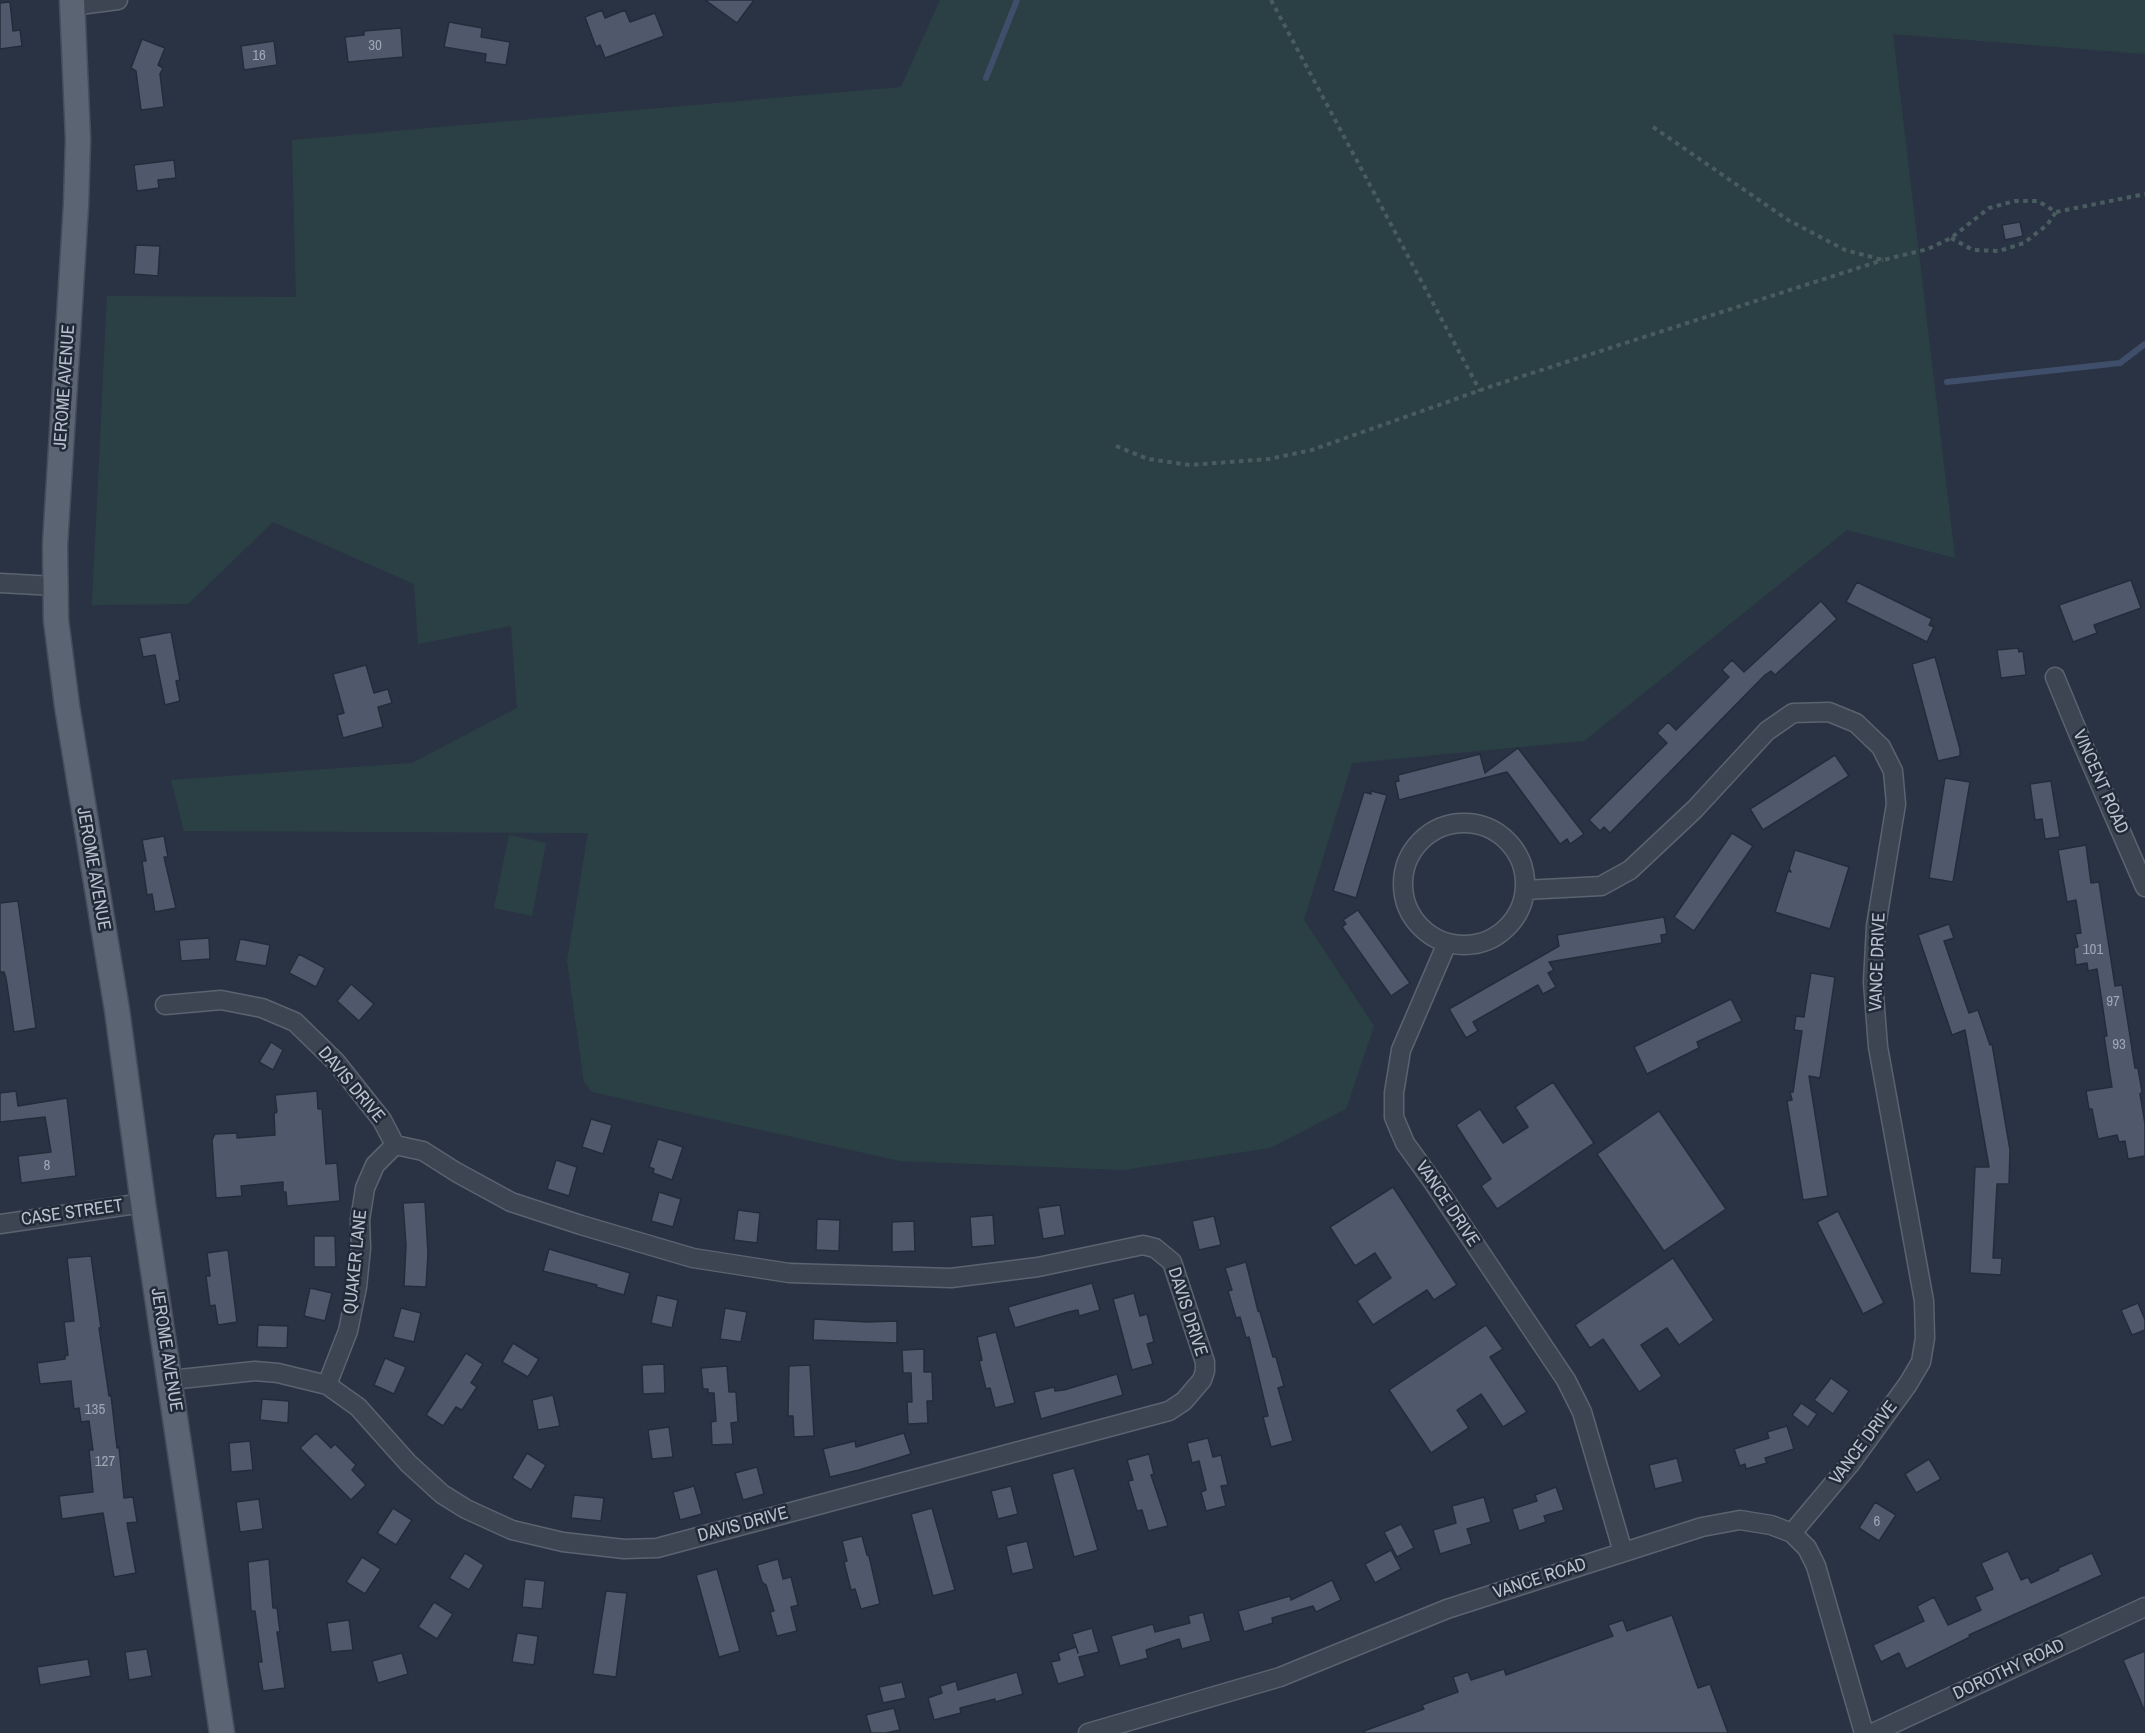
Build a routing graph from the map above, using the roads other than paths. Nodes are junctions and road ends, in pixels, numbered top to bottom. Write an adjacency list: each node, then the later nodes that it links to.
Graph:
1 (118, 0): 2 (street)
2 (72, 3): 4 (main road, JEROME AVENUE)
3 (0, 583): 4 (street)
4 (54, 586): 11 (main road, JEROME AVENUE)
5 (2055, 677): 6 (street, VINCENT ROAD)
6 (2145, 887)
7 (1525, 890): 8 (street); 8 (street); 15 (street, VANCE DRIVE)
8 (1447, 943): 16 (street, VANCE DRIVE)
9 (165, 1005): 10 (street, DAVIS DRIVE)
10 (395, 1145): 14 (street, QUAKER LANE); 14 (street, DAVIS DRIVE)
11 (143, 1203): 12 (street, CASE STREET); 13 (main road, JEROME AVENUE)
12 (0, 1224)
13 (171, 1380): 14 (street, DAVIS DRIVE); 18 (main road, JEROME AVENUE)
14 (327, 1385)
15 (1792, 1533): 16 (street, VANCE ROAD); 20 (street)
16 (1623, 1552): 19 (street, VANCE ROAD)
17 (2145, 1606): 21 (street, DOROTHY ROAD)
18 (222, 1733)
19 (1088, 1733)
20 (1864, 1733)
21 (1873, 1733)

